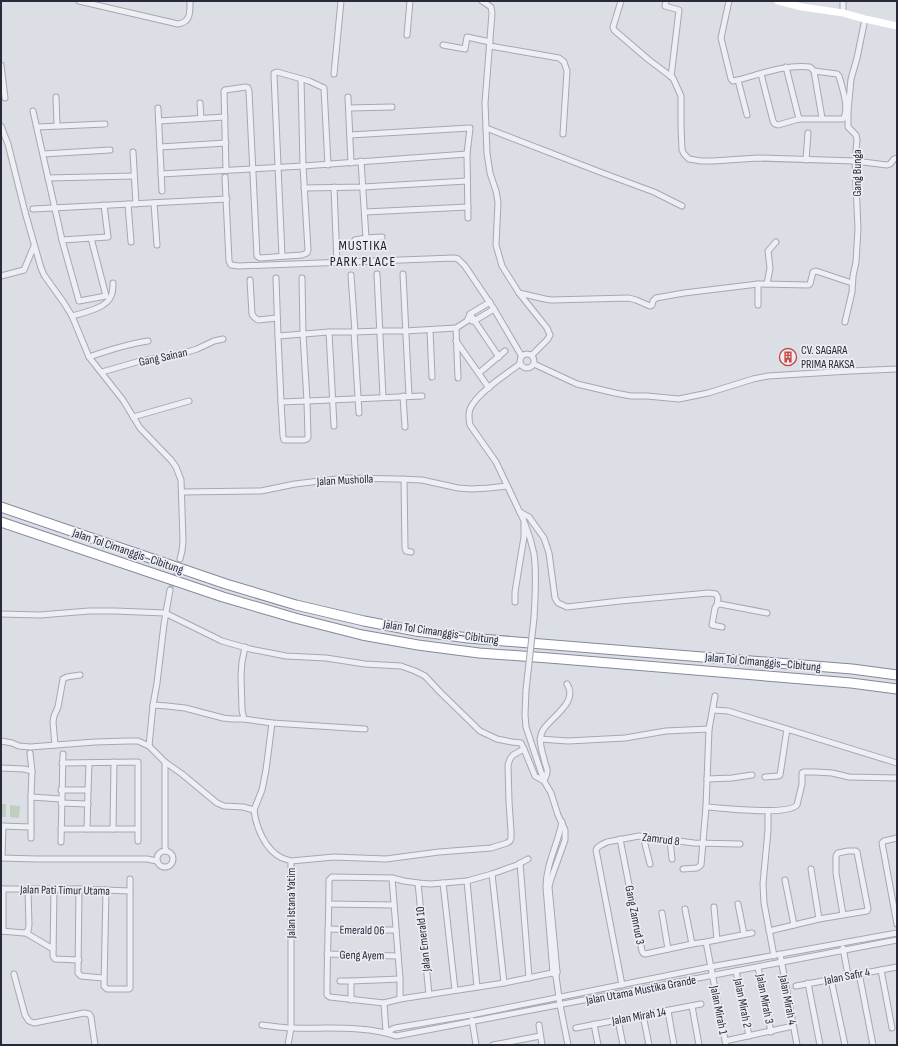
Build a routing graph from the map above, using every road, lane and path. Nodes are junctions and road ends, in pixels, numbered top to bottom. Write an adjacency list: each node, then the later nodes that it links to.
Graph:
1 (79, 1): 2 (street)
2 (190, 1)
3 (341, 1): 20 (street)
4 (410, 1): 14 (street)
5 (482, 1): 15 (street)
6 (621, 1): 22 (street)
7 (666, 1): 22 (street)
8 (729, 1): 24 (street)
9 (778, 1): 11 (main road)
10 (844, 1): 11 (street)
11 (843, 13): 12 (main road)
12 (865, 19): 13 (main road); 55 (street, Gang Bunga)
13 (897, 26)
14 (407, 35)
15 (490, 44): 16 (street); 43 (street); 45 (street)
16 (443, 45)
17 (1, 65): 27 (street)
18 (786, 67): 19 (street); 21 (street); 37 (street)
19 (814, 72): 36 (street); 36 (street)
20 (334, 74)
21 (761, 74): 24 (street); 37 (street)
22 (671, 77): 54 (street)
23 (301, 79): 58 (street); 59 (street); 60 (street)
24 (738, 80): 33 (street)
25 (56, 97): 41 (street)
26 (348, 97): 31 (street)
27 (5, 98)
28 (200, 103): 35 (street)
29 (392, 107): 31 (street)
30 (158, 108): 38 (street)
31 (349, 108): 46 (street)
32 (33, 111): 42 (street)
33 (747, 115)
34 (225, 117): 35 (street); 47 (street); 61 (street)
35 (201, 118): 38 (street)
36 (822, 118): 37 (street)
37 (798, 119)
38 (159, 121): 48 (street)
39 (105, 124): 41 (street)
40 (1, 126): 91 (street)
41 (57, 126): 42 (street)
42 (37, 127): 51 (street)
43 (486, 128): 77 (street); 105 (street)
44 (808, 133): 54 (street)
45 (563, 134)
46 (350, 136): 52 (street); 57 (street)
47 (226, 143): 48 (street); 62 (street)
48 (160, 147): 63 (street)
49 (110, 150): 51 (street)
50 (133, 152): 64 (street)
51 (43, 154): 66 (street)
52 (467, 154): 56 (street); 67 (street)
53 (897, 158): 55 (street)
54 (806, 160): 55 (street)
55 (855, 161): 102 (street, Gang Bunga)
56 (362, 162): 57 (street); 69 (street)
57 (351, 163): 58 (street)
58 (328, 164): 59 (street)
59 (303, 166): 60 (street); 70 (street)
60 (278, 167): 61 (street); 92 (street)
61 (253, 169): 62 (street); 92 (street)
62 (226, 170): 63 (street)
63 (161, 174): 71 (street)
64 (134, 176): 66 (street); 75 (street)
65 (226, 177): 72 (street)
66 (48, 178): 79 (street)
67 (467, 181): 69 (street); 78 (street)
68 (334, 187): 69 (street); 70 (street); 93 (street)
69 (363, 187): 81 (street)
70 (304, 188): 92 (street)
71 (162, 191)
72 (226, 199): 73 (street); 93 (street)
73 (154, 203): 75 (street); 90 (street)
74 (128, 204): 75 (street); 76 (street); 88 (street)
75 (136, 204)
76 (104, 205): 79 (street); 84 (street)
77 (682, 206)
78 (468, 207): 81 (street); 82 (street)
79 (56, 208): 80 (street); 86 (street)
80 (33, 209)
81 (364, 212): 85 (street)
82 (468, 218)
83 (382, 237): 85 (street)
84 (91, 238): 86 (street); 86 (street)
85 (366, 238): 87 (street)
86 (62, 240)
87 (355, 240)
88 (131, 242)
89 (776, 242): 104 (street)
90 (156, 245)
91 (34, 246): 97 (street); 110 (street)
92 (282, 256)
93 (337, 263): 106 (street)
94 (377, 274): 117 (street)
95 (403, 274): 118 (street)
96 (351, 275): 120 (street)
97 (1, 276)
98 (276, 278): 111 (street)
99 (302, 278): 121 (street)
100 (250, 280): 111 (street)
101 (113, 283): 110 (street)
102 (852, 283): 104 (street); 114 (street, Gang Bunga)
103 (758, 284): 104 (street); 105 (street); 107 (street)
104 (767, 284)
105 (519, 293): 128 (street)
106 (490, 302): 108 (street); 109 (street)
107 (758, 305)
108 (494, 309): 112 (street); 127 (street)
109 (470, 314): 112 (street); 113 (street)
110 (72, 316): 129 (street)
111 (277, 318): 122 (street)
112 (474, 320): 113 (street); 130 (street)
113 (467, 321): 115 (street)
114 (845, 322)
115 (456, 328): 116 (street); 125 (street)
116 (430, 330): 118 (street); 136 (street)
117 (380, 331): 118 (street); 120 (street); 141 (street)
118 (405, 331): 139 (street)
119 (329, 332): 120 (street); 121 (street); 144 (street)
120 (355, 332): 142 (street)
121 (304, 334): 122 (street); 145 (street)
122 (278, 336): 146 (street)
123 (223, 339): 134 (street, Gang Sainan)
124 (148, 341): 129 (street)
125 (456, 342): 135 (street); 137 (street)
126 (505, 352): 130 (street)
127 (522, 355): 128 (street); 131 (street)
128 (532, 355): 132 (street)
129 (89, 357): 134 (street)
130 (499, 357): 135 (street)
131 (520, 364): 132 (street); 138 (street)
132 (534, 364): 133 (street)
133 (897, 369)
134 (102, 372): 148 (street)
135 (479, 373): 138 (street)
136 (432, 377)
137 (458, 378)
138 (489, 388): 152 (street)
139 (406, 396): 140 (street); 141 (street); 150 (street)
140 (422, 396)
141 (383, 397): 142 (street)
142 (358, 399): 144 (street); 147 (street)
143 (189, 400): 148 (street)
144 (333, 400): 145 (street); 149 (street)
145 (307, 401): 146 (street); 146 (street)
146 (281, 402)
147 (359, 413)
148 (133, 417): 153 (street)
149 (334, 426)
150 (405, 427)
151 (404, 479): 152 (street, Jalan Musholla); 153 (street, Jalan Musholla); 158 (street)
152 (507, 486): 155 (street)
153 (182, 492): 159 (street)
154 (1, 507): 169 (highway, Jalan Tol Cimanggis–Cibitung)
155 (520, 512): 156 (street); 162 (street)
156 (524, 521): 161 (street); 198 (street, bridge)
157 (1, 522): 171 (highway, Jalan Tol Cimanggis–Cibitung)
158 (411, 552)
159 (180, 559)
160 (170, 590): 163 (street)
161 (515, 602)
162 (717, 605): 164 (street); 166 (street)
163 (165, 613): 165 (street); 167 (street); 173 (street)
164 (767, 613)
165 (1, 614)
166 (722, 627)
167 (245, 647): 175 (street); 184 (street)
168 (80, 675): 182 (street)
169 (897, 675)
170 (567, 684): 180 (street)
171 (897, 689)
172 (715, 696): 174 (street)
173 (153, 705): 175 (street); 183 (street)
174 (713, 710): 178 (street); 179 (street)
175 (244, 719): 176 (street)
176 (272, 723): 177 (street); 205 (street)
177 (365, 729)
178 (709, 729): 180 (street); 197 (street)
179 (786, 729): 191 (street); 195 (street)
180 (540, 739): 198 (street)
181 (1, 741): 182 (street)
182 (55, 745): 183 (street)
183 (149, 746): 188 (street)
184 (524, 748): 198 (street); 229 (street)
185 (30, 753): 193 (street)
186 (62, 754): 189 (street)
187 (114, 762): 190 (street); 212 (street); 213 (street)
188 (165, 762): 205 (street); 225 (street)
189 (62, 763): 190 (street); 199 (street)
190 (89, 763): 200 (street)
191 (897, 763)
192 (1, 768): 193 (street)
193 (32, 771): 201 (street)
194 (752, 775): 197 (street)
195 (765, 777)
196 (897, 778): 206 (street)
197 (707, 779): 204 (street)
198 (544, 781): 207 (street)
199 (61, 790): 200 (street); 202 (street)
200 (88, 790): 203 (street)
201 (31, 797): 202 (street); 209 (street)
202 (61, 801): 203 (street); 210 (street)
203 (88, 804): 211 (street)
204 (706, 807): 206 (street); 221 (street)
205 (254, 810): 229 (street, Jalan Istana Yatim)
206 (768, 811): 262 (street)
207 (562, 822): 223 (street); 224 (street)
208 (2, 826): 209 (street); 226 (street)
209 (30, 827): 215 (street)
210 (61, 829): 211 (street); 220 (street)
211 (87, 829): 212 (street)
212 (113, 829): 213 (street)
213 (137, 829): 219 (street)
214 (643, 836): 217 (street, Zamrud 8); 218 (street, Zamrud 8); 232 (street)
215 (31, 838)
216 (897, 838): 257 (street)
217 (620, 839): 272 (street, Gang Zamrud 3); 299 (street, Zamrud 8)
218 (670, 840): 221 (street, Zamrud 8); 228 (street)
219 (138, 841)
220 (60, 842)
221 (703, 843): 222 (street, Zamrud 8); 233 (street)
222 (740, 844)
223 (555, 847): 224 (street); 242 (street)
224 (561, 850): 242 (street)
225 (166, 851): 230 (street); 230 (street)
226 (1, 858): 230 (street)
227 (528, 859): 231 (street)
228 (672, 859)
229 (291, 860): 320 (street, Jalan Istana Yatim)
230 (157, 861)
231 (520, 863): 235 (street); 292 (street)
232 (650, 864)
233 (683, 869)
234 (811, 870): 256 (street)
235 (492, 874): 239 (street); 297 (street)
236 (392, 878): 240 (street); 249 (street); 251 (street)
237 (130, 879): 248 (street)
238 (786, 880): 258 (street)
239 (467, 881): 241 (street); 301 (street)
240 (418, 883): 241 (street); 303 (street, Jalan Emerald 10)
241 (443, 883): 302 (street)
242 (548, 887): 288 (street)
243 (2, 889): 244 (street, Jalan Pati Timur Utama); 261 (street)
244 (28, 889): 245 (street, Jalan Pati Timur Utama); 263 (street)
245 (54, 889): 246 (street, Jalan Pati Timur Utama); 273 (street)
246 (79, 889): 247 (street, Jalan Pati Timur Utama); 279 (street)
247 (106, 890): 248 (street, Jalan Pati Timur Utama); 291 (street)
248 (130, 891): 291 (street)
249 (329, 904): 251 (street); 259 (street)
250 (738, 904): 266 (street)
251 (394, 905): 260 (street)
252 (714, 907): 267 (street)
253 (685, 909): 271 (street)
254 (662, 913): 272 (street)
255 (843, 915): 255 (street); 256 (street)
256 (819, 919): 258 (street)
257 (897, 924)
258 (794, 925): 262 (street)
259 (328, 929): 260 (street, Emerald 06); 275 (street)
260 (396, 930): 277 (street)
261 (2, 931): 263 (street)
262 (770, 931): 278 (street)
263 (26, 933): 273 (street)
264 (752, 933): 266 (street, Gang Zamrud 3)
265 (897, 933): 270 (street, Jalan Utama Mustika Grande)
266 (744, 934): 267 (street, Gang Zamrud 3)
267 (717, 940): 269 (street, Gang Zamrud 3)
268 (897, 940): 274 (street, Jalan Utama Mustika Grande)
269 (706, 942): 271 (street, Gang Zamrud 3); 282 (street, Jalan Mirah 1)
270 (842, 943): 274 (street); 276 (street, Jalan Utama Mustika Grande)
271 (692, 944): 272 (street, Gang Zamrud 3)
272 (668, 948)
273 (53, 949): 279 (street)
274 (843, 950): 280 (street, Jalan Utama Mustika Grande); 289 (street)
275 (327, 954): 277 (street, Geng Ayem); 306 (street)
276 (780, 954): 278 (street, Jalan Utama Mustika Grande); 280 (street, Jalan Mirah 4)
277 (398, 956): 293 (street)
278 (774, 956): 282 (street, Jalan Utama Mustika Grande)
279 (78, 960): 291 (street)
280 (782, 962): 283 (street, Jalan Utama Mustika Grande); 319 (street, Jalan Mirah 4)
281 (897, 966): 284 (street, Jalan Safir 4)
282 (710, 967): 290 (street, Jalan Mirah 1); 299 (street, Jalan Utama Mustika Grande)
283 (758, 967): 285 (street, Jalan Utama Mustika Grande); 324 (street, Jalan Mirah 3)
284 (881, 970): 286 (street, Jalan Safir 4); 322 (street)
285 (736, 971): 290 (street, Jalan Utama Mustika Grande); 326 (street, Jalan Mirah 2)
286 (859, 973): 289 (street, Jalan Safir 4); 343 (street)
287 (14, 974): 329 (street)
288 (555, 974): 292 (street); 304 (street)
289 (848, 975): 294 (street, Jalan Safir 4)
290 (712, 976): 309 (street, Jalan Utama Mustika Grande); 328 (street, Jalan Mirah 1)
291 (104, 978)
292 (529, 978): 297 (street)
293 (400, 979): 296 (street); 305 (street)
294 (831, 979): 298 (street, Jalan Safir 4); 342 (street)
295 (340, 981): 296 (street)
296 (351, 981): 306 (street)
297 (504, 983): 301 (street)
298 (808, 983): 300 (street, Jalan Safir 4); 341 (street)
299 (622, 985): 304 (street, Jalan Utama Mustika Grande)
300 (796, 986)
301 (477, 987): 302 (street)
302 (456, 990): 303 (street)
303 (428, 995): 305 (street)
304 (558, 998): 309 (street); 312 (street, Jalan Utama Mustika Grande)
305 (400, 999): 307 (street)
306 (351, 1000): 307 (street)
307 (384, 1003): 323 (street)
308 (701, 1004): 310 (street, Jalan Mirah 14)
309 (560, 1005): 315 (street, Jalan Utama Mustika Grande); 334 (street)
310 (692, 1006): 311 (street, Jalan Mirah 14); 339 (street)
311 (668, 1011): 313 (street, Jalan Mirah 14); 338 (street)
312 (472, 1015): 315 (street); 323 (street, Jalan Utama Mustika Grande)
313 (643, 1015): 314 (street, Jalan Mirah 14); 337 (street)
314 (618, 1020): 316 (street, Jalan Mirah 14); 336 (street)
315 (472, 1022): 323 (street, Jalan Utama Mustika Grande); 331 (street)
316 (594, 1024): 321 (street, Jalan Mirah 14); 335 (street)
317 (262, 1025): 320 (street, Jalan Utama Mustika Grande)
318 (539, 1025): 325 (street)
319 (793, 1026): 324 (street); 340 (street, Jalan Mirah 4)
320 (291, 1028): 323 (street, Jalan Utama Mustika Grande); 330 (street, Jalan Istana Yatim)
321 (576, 1028)
322 (892, 1028)
323 (386, 1032)
324 (771, 1032): 326 (street)
325 (540, 1036): 327 (street); 333 (street)
326 (749, 1036): 328 (street)
327 (516, 1043): 332 (street)
328 (725, 1043)
329 (95, 1045)
330 (288, 1045)
331 (476, 1045)
332 (493, 1045)
333 (542, 1045)
334 (568, 1045)
335 (598, 1045)
336 (623, 1045)
337 (649, 1045)
338 (674, 1045)
339 (699, 1045)
340 (797, 1045)
341 (820, 1045)
342 (845, 1045)
343 (873, 1045)

